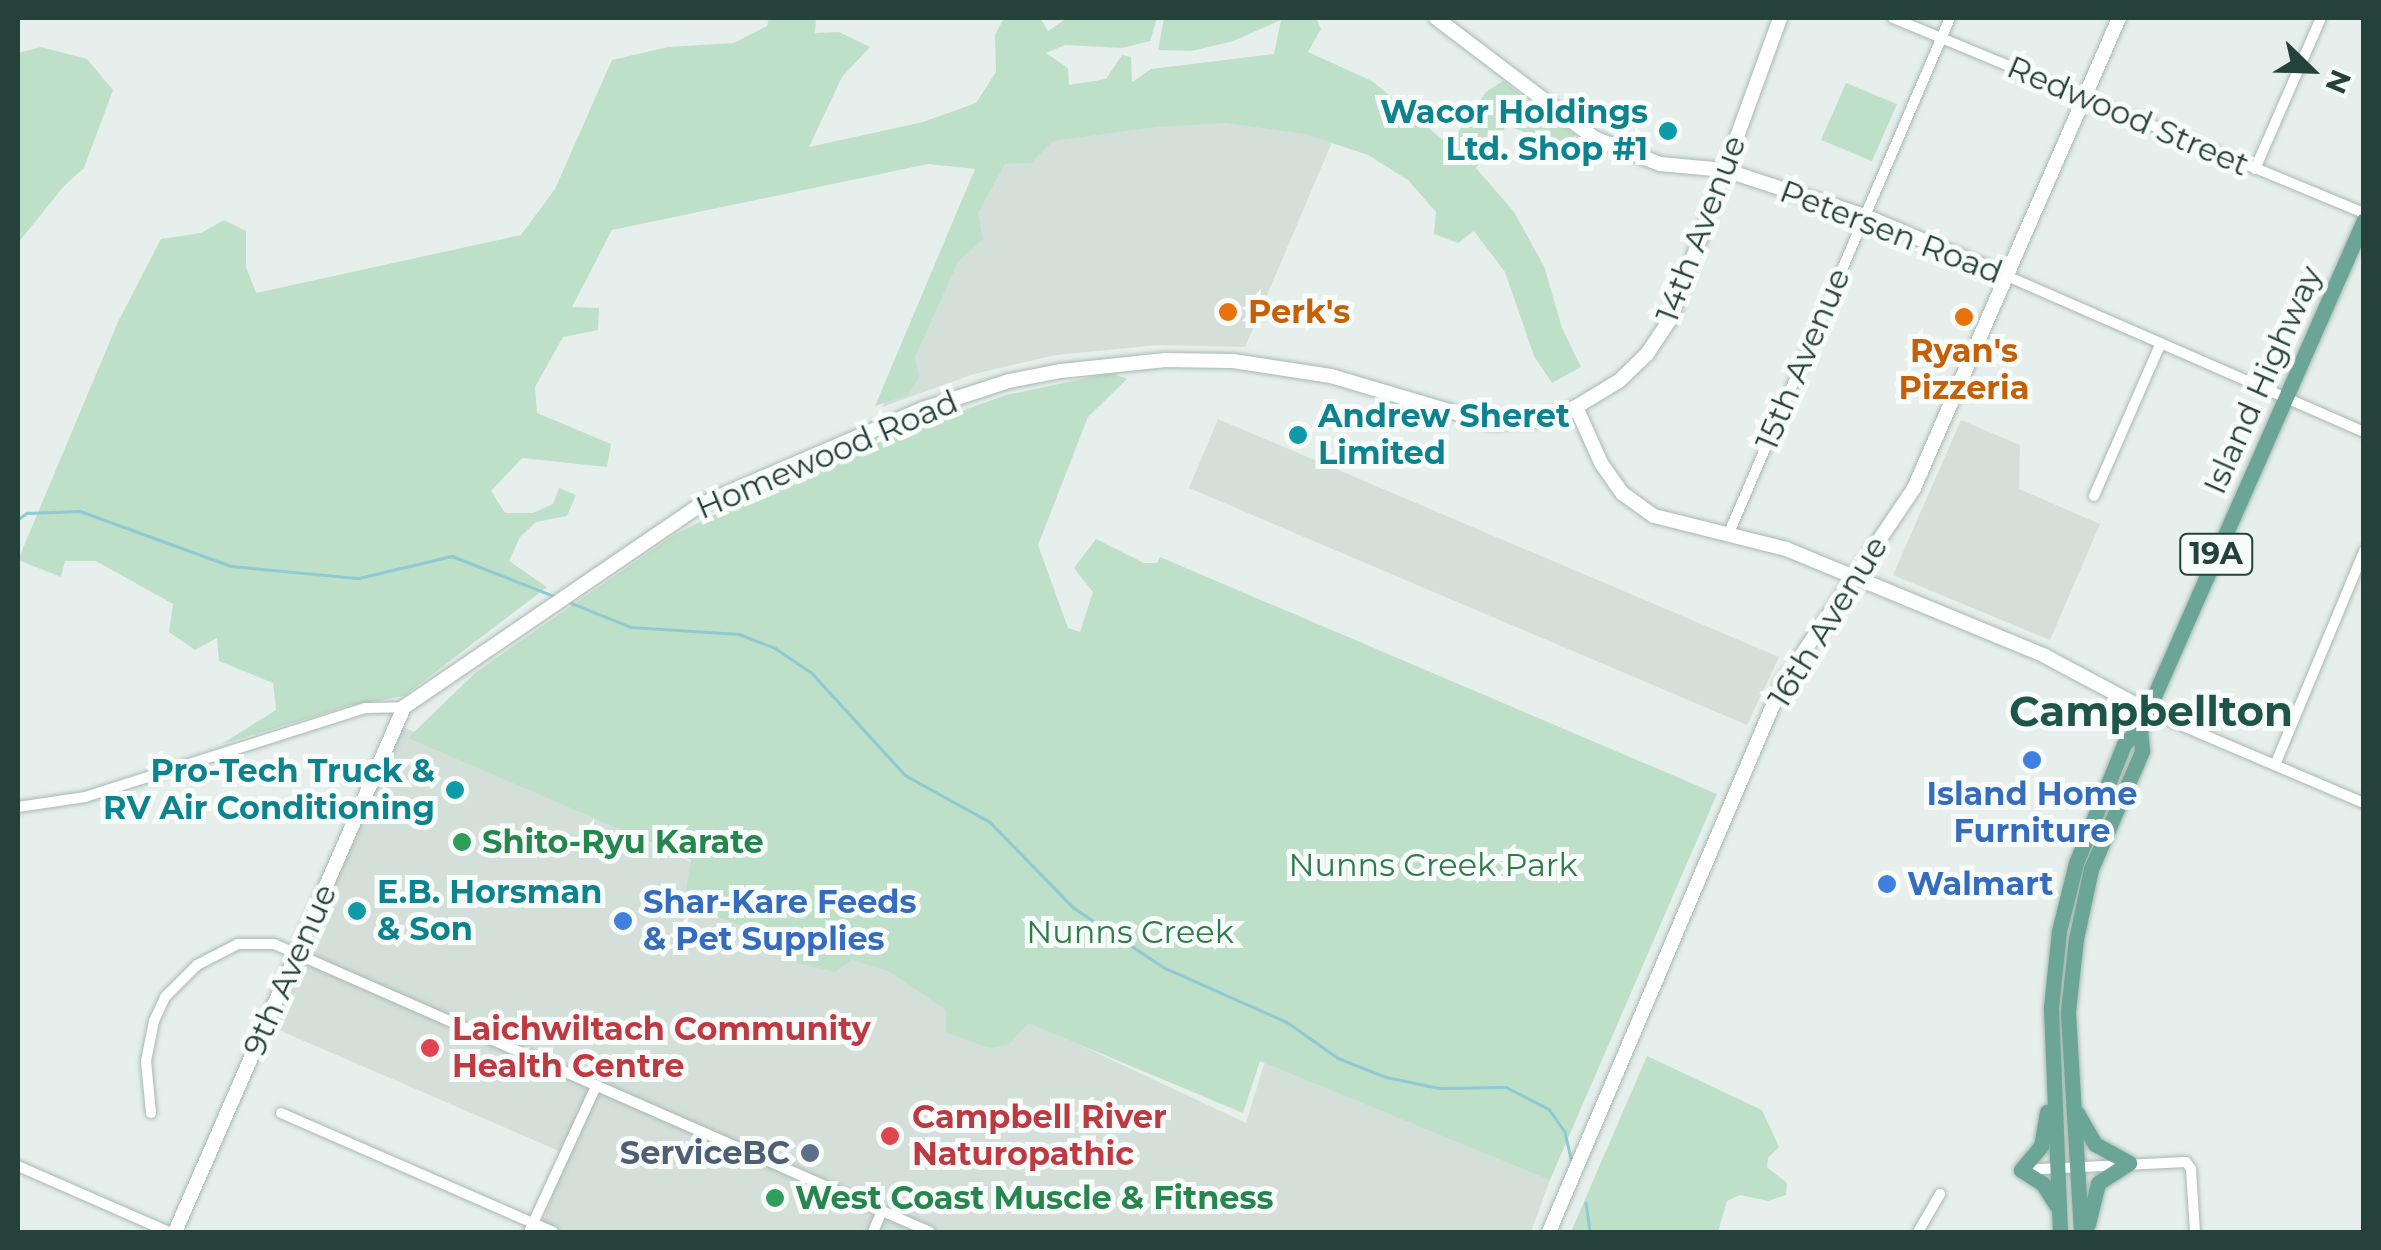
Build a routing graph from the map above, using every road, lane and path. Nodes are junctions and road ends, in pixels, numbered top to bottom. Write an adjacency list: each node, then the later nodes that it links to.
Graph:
1 (1436, 18): 10 (street, Petersen Road)
2 (1780, 18): 10 (street, 14th Avenue)
3 (1893, 18): 7 (street, Redwood Street)
4 (1950, 18): 7 (street, 15th Avenue)
5 (2119, 18): 8 (street, 16th Avenue)
6 (2322, 18): 9 (street)
7 (1942, 38): 8 (street, Redwood Street); 11 (street, 15th Avenue)
8 (2084, 98): 9 (street, Redwood Street); 13 (street, 16th Avenue)
9 (2255, 169): 12 (street, Redwood Street)
10 (1725, 170): 11 (street, Petersen Road); 16 (street, 14th Avenue)
11 (1865, 216): 13 (street, Petersen Road); 19 (street, 15th Avenue)
12 (2364, 217): 15 (main road, Island Highway / 19A)
13 (2007, 276): 14 (street, Petersen Road); 21 (street, 16th Avenue)
14 (2161, 343): 15 (street, Petersen Road); 18 (street)
15 (2285, 396): 17 (street, Petersen Road); 23 (main road, Island Highway / 19A)
16 (1576, 406): 19 (street); 22 (street, Homewood Road)
17 (2364, 432)
18 (2094, 496)
19 (1728, 535): 21 (street)
20 (2364, 552): 25 (street)
21 (1854, 578): 23 (street); 47 (street, 16th Avenue)
22 (404, 707): 27 (street, Homewood Road); 28 (street, 9th Avenue)
23 (2148, 711): 24 (main road, Island Highway / 19A); 25 (street)
24 (2140, 728): 29 (main road, Island Highway / 19A); 31 (main road, Island Highway / 19A)
25 (2274, 765): 26 (street)
26 (2364, 803)
27 (18, 807)
28 (298, 955): 30 (street); 32 (street); 43 (street, 9th Avenue)
29 (2051, 1006): 37 (main road, Island Highway / 19A); 38 (main road)
30 (596, 1086): 40 (street); 42 (street)
31 (2073, 1103): 34 (main road); 36 (main road, Island Highway / 19A)
32 (151, 1113)
33 (281, 1113): 42 (street)
34 (2130, 1163): 36 (street); 49 (main road); 50 (street)
35 (18, 1166): 43 (street)
36 (2077, 1166): 37 (street); 49 (main road, Island Highway / 19A)
37 (2058, 1167): 38 (street); 41 (main road, Island Highway / 19A)
38 (2021, 1170): 41 (main road)
39 (1940, 1194): 48 (street)
40 (882, 1211): 45 (street); 46 (street)
41 (2060, 1225)
42 (531, 1228): 44 (street)
43 (172, 1232)
44 (553, 1232)
45 (872, 1232)
46 (930, 1232)
47 (1549, 1232)
48 (1918, 1232)
49 (2084, 1232)
50 (2194, 1232)

